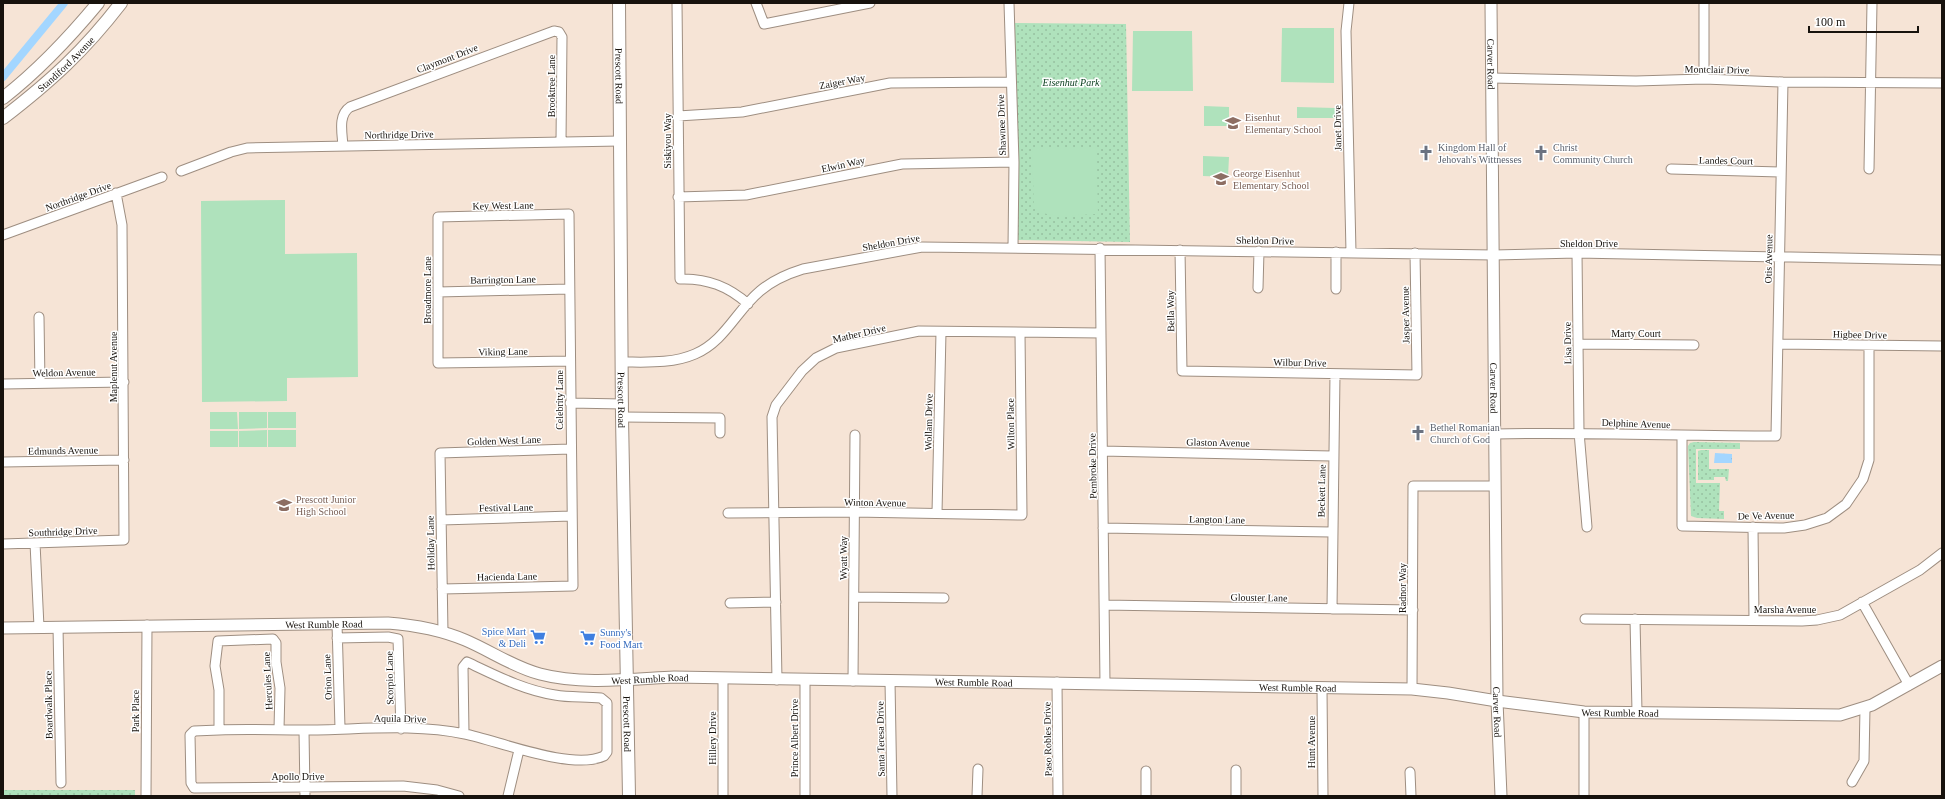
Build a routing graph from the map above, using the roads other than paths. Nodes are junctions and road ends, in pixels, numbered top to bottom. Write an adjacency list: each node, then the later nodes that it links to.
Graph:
1 (98, 3): 19 (main road, Standiford Avenue)
2 (121, 3): 21 (main road, Standiford Avenue)
3 (619, 3): 22 (main road, Prescott Road)
4 (677, 3): 20 (street, Siskiyou Way)
5 (756, 3): 6 (street)
6 (870, 3)
7 (1009, 3): 15 (street, Shawnee Drive)
8 (1349, 3): 41 (street, Janet Drive)
9 (1491, 3): 13 (street, Carver Road)
10 (1704, 3): 14 (street)
11 (1872, 3): 17 (street)
12 (559, 32): 23 (street, Brooktree Lane); 24 (street, Claymont Drive)
13 (1492, 78): 14 (street, Montclair Drive); 44 (street, Carver Road)
14 (1704, 78): 16 (street, Montclair Drive)
15 (1011, 82): 20 (street, Zaiger Way); 25 (street, Shawnee Drive)
16 (1783, 82): 17 (street, Montclair Drive); 29 (street, Otis Avenue)
17 (1870, 82): 18 (street, Montclair Drive); 27 (street)
18 (1942, 84)
19 (3, 98)
20 (678, 116): 32 (street, Siskiyou Way)
21 (3, 118)
22 (620, 141): 23 (street, Northridge Drive); 62 (main road, Prescott Road)
23 (561, 142): 24 (street, Northridge Drive)
24 (343, 146): 28 (street, Northridge Drive)
25 (1014, 162): 32 (street, Elwin Way); 36 (street, Shawnee Drive)
26 (1671, 169): 29 (street, Landes Court)
27 (1869, 169)
28 (182, 171)
29 (1781, 172): 45 (street, Otis Avenue)
30 (162, 177): 31 (street, Northridge Drive)
31 (116, 193): 35 (street, Northridge Drive); 67 (street, Maplenut Avenue)
32 (678, 198): 51 (street, Siskiyou Way)
33 (569, 214): 34 (street, Key West Lane); 48 (street, Celebrity Lane)
34 (438, 217): 50 (street, Broadmore Lane)
35 (3, 235)
36 (1013, 247): 37 (street, Sheldon Drive); 51 (street, Sheldon Drive)
37 (1100, 248): 38 (street, Sheldon Drive); 55 (street, Pembroke Drive)
38 (1180, 250): 39 (street, Sheldon Drive); 64 (street, Bella Way)
39 (1259, 251): 40 (street, Sheldon Drive); 47 (street)
40 (1336, 252): 41 (street, Sheldon Drive); 49 (street)
41 (1351, 252): 42 (street, Sheldon Drive)
42 (1415, 254): 44 (street, Sheldon Drive); 66 (street, Jasper Avenue)
43 (1577, 254): 44 (street, Sheldon Drive); 45 (street, Sheldon Drive); 56 (street, Lisa Drive)
44 (1494, 255): 76 (street, Carver Road)
45 (1779, 257): 46 (street, Sheldon Drive); 57 (street, Otis Avenue)
46 (1942, 260)
47 (1258, 288)
48 (569, 289): 50 (street, Barrington Lane); 61 (street, Celebrity Lane)
49 (1336, 289)
50 (438, 292): 63 (street, Broadmore Lane)
51 (748, 304): 62 (street, Sheldon Drive)
52 (39, 317): 68 (street)
53 (941, 332): 54 (street, Mather Drive); 87 (street, Mather Drive); 89 (street, Wollam Drive)
54 (1020, 333): 55 (street, Mather Drive); 90 (street, Wilton Place)
55 (1101, 334): 80 (street, Pembroke Drive)
56 (1579, 344): 58 (street, Marty Court); 73 (street, Lisa Drive)
57 (1778, 344): 59 (street, Higbee Drive); 78 (street, Otis Avenue)
58 (1694, 345)
59 (1869, 345): 60 (street, Higbee Drive); 94 (street, De Ve Avenue)
60 (1942, 346)
61 (569, 361): 63 (street, Viking Lane); 70 (street, Celebrity Lane)
62 (622, 362): 71 (main road, Prescott Road)
63 (438, 363)
64 (1182, 371): 65 (street, Wilbur Drive)
65 (1335, 374): 66 (street, Wilbur Drive); 82 (street, Beckett Lane)
66 (1417, 376)
67 (124, 382): 68 (street, Weldon Avenue); 83 (street, Maplenut Avenue)
68 (40, 383): 69 (street, Weldon Avenue)
69 (3, 384)
70 (570, 403): 71 (street); 79 (street, Celebrity Lane)
71 (623, 404): 72 (main road, Prescott Road)
72 (622, 417): 74 (street); 121 (main road, Prescott Road)
73 (1579, 432): 76 (street, Delphine Avenue); 77 (street, Delphine Avenue); 93 (street, Lisa Drive)
74 (720, 433)
75 (855, 434): 88 (street, Wyatt Way)
76 (1495, 434): 85 (street, Carver Road)
77 (1682, 436): 78 (street, Delphine Avenue); 94 (street, De Ve Avenue)
78 (1776, 436)
79 (570, 449): 81 (street, Golden West Lane); 91 (street, Celebrity Lane)
80 (1102, 451): 82 (street, Glaston Avenue); 95 (street, Pembroke Drive)
81 (440, 453): 92 (street, Holiday Lane)
82 (1332, 456): 96 (street, Beckett Lane)
83 (124, 460): 84 (street, Edmunds Avenue); 97 (street, Maplenut Avenue)
84 (3, 462)
85 (1494, 486): 110 (street, Radnor Way); 132 (street, Carver Road)
86 (728, 512): 87 (street, Winton Avenue)
87 (775, 512): 88 (street, Winton Avenue); 105 (street, Mather Drive)
88 (854, 512): 89 (street, Winton Avenue); 103 (street, Wyatt Way)
89 (937, 513): 90 (street, Winton Avenue)
90 (1022, 515)
91 (571, 516): 92 (street, Festival Lane); 101 (street, Celebrity Lane)
92 (441, 520): 102 (street, Holiday Lane)
93 (1587, 527)
94 (1753, 527): 113 (street)
95 (1103, 528): 96 (street, Langton Lane); 108 (street, Pembroke Drive)
96 (1331, 532): 109 (street, Beckett Lane)
97 (124, 540): 98 (street, Southridge Drive)
98 (35, 543): 99 (street, Southridge Drive); 115 (street)
99 (3, 544)
100 (1942, 553): 106 (street, Marsha Avenue)
101 (573, 586): 102 (street, Hacienda Lane)
102 (442, 589): 119 (street, Holiday Lane)
103 (854, 597): 104 (street); 125 (street, Wyatt Way)
104 (944, 598)
105 (776, 602): 107 (street); 123 (street, Mather Drive)
106 (1862, 602): 113 (street, Marsha Avenue); 129 (street)
107 (730, 603)
108 (1104, 605): 109 (street, Glouster Lane); 128 (street, Pembroke Drive)
109 (1332, 610): 110 (street, Glouster Lane)
110 (1413, 610): 131 (street, Radnor Way)
111 (1585, 619): 112 (street, Marsha Avenue)
112 (1635, 620): 113 (street, Marsha Avenue); 135 (street)
113 (1754, 620)
114 (146, 625): 116 (street, West Rumble Road); 118 (street, West Rumble Road); 151 (street, Park Place)
115 (39, 627): 116 (street, West Rumble Road); 117 (street, West Rumble Road)
116 (58, 627): 149 (street, Boardwalk Place)
117 (3, 628)
118 (337, 632): 119 (street, West Rumble Road); 136 (street, Orion Lane); 138 (street, Scorpio Lane)
119 (443, 632): 121 (street, West Rumble Road)
120 (1942, 667): 129 (street, West Rumble Road)
121 (627, 679): 122 (street, West Rumble Road); 154 (main road, Prescott Road)
122 (723, 679): 123 (street, West Rumble Road); 155 (street, Hillery Drive)
123 (777, 680): 124 (street, West Rumble Road)
124 (805, 680): 125 (street, West Rumble Road); 156 (street, Prince Albert Drive)
125 (853, 681): 126 (street, West Rumble Road)
126 (890, 681): 127 (street, West Rumble Road); 157 (street, Santa Teresa Drive)
127 (1057, 682): 128 (street, West Rumble Road); 159 (street, Paso Robles Drive)
128 (1105, 684): 130 (street, West Rumble Road)
129 (1909, 685): 133 (street, West Rumble Road)
130 (1322, 689): 131 (street, West Rumble Road); 162 (street, Hunt Avenue)
131 (1412, 690): 132 (street, West Rumble Road)
132 (1497, 701): 134 (street, West Rumble Road); 164 (street, Carver Road)
133 (1865, 708): 135 (street, West Rumble Road); 148 (street)
134 (1584, 712): 135 (street, West Rumble Road); 165 (street)
135 (1637, 712)
136 (340, 728): 138 (street, Aquila Drive); 140 (street, Aquila Drive)
137 (279, 729): 139 (street, Aquila Drive); 139 (street, Hercules Lane); 140 (street, Aquila Drive)
138 (401, 729): 142 (street, Aquila Drive)
139 (219, 730): 141 (street, Aquila Drive)
140 (304, 730): 150 (street)
141 (191, 733): 150 (street, Apollo Drive)
142 (464, 733): 143 (street, Aquila Drive); 143 (street, Aquila Drive)
143 (519, 750): 153 (street)
144 (978, 769): 158 (street)
145 (1236, 770): 161 (street)
146 (1146, 771): 160 (street)
147 (1410, 772): 163 (street)
148 (1852, 782)
149 (61, 783)
150 (305, 792): 152 (street, Apollo Drive)
151 (146, 796)
152 (459, 796)
153 (508, 796)
154 (629, 796)
155 (723, 796)
156 (805, 796)
157 (892, 796)
158 (977, 796)
159 (1058, 796)
160 (1146, 796)
161 (1236, 796)
162 (1323, 796)
163 (1411, 796)
164 (1501, 796)
165 (1584, 796)

